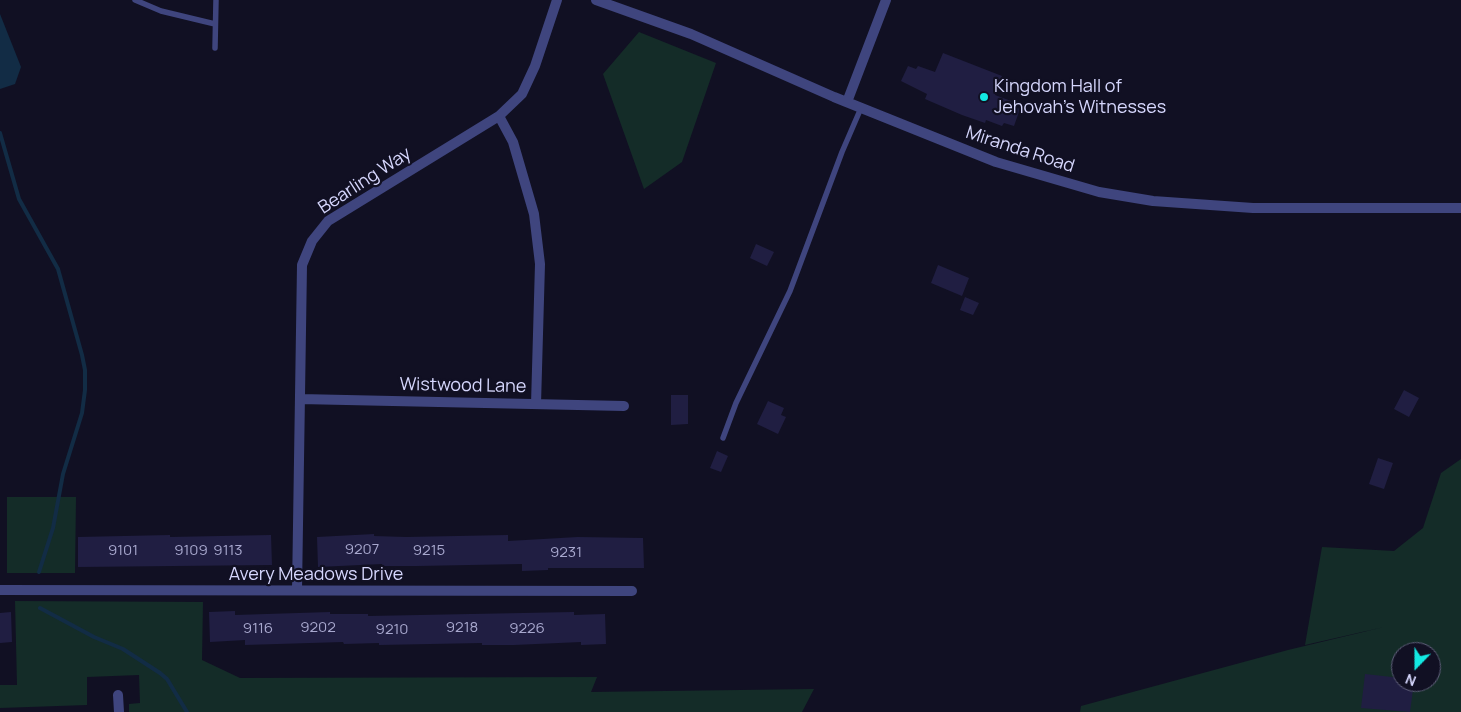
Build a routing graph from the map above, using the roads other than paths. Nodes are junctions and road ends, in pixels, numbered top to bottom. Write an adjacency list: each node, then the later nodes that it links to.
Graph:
1 (135, 0): 6 (lane)
2 (216, 0): 6 (lane)
3 (557, 0): 10 (street, Bearling Way)
4 (596, 0): 8 (street, Miranda Road)
5 (886, 0): 8 (street)
6 (215, 24): 7 (lane)
7 (214, 48)
8 (847, 102): 9 (street, Miranda Road)
9 (861, 108): 11 (street, Miranda Road); 15 (lane)
10 (499, 116): 12 (street, Bearling Way); 13 (street)
11 (1461, 208)
12 (300, 400): 13 (street, Wistwood Lane); 17 (street, Bearling Way)
13 (536, 404): 14 (street, Wistwood Lane)
14 (624, 406)
15 (723, 438)
16 (0, 590): 17 (street, Avery Meadows Drive)
17 (297, 590): 18 (street, Avery Meadows Drive)
18 (632, 591)
19 (118, 695): 20 (street)
20 (119, 712)

